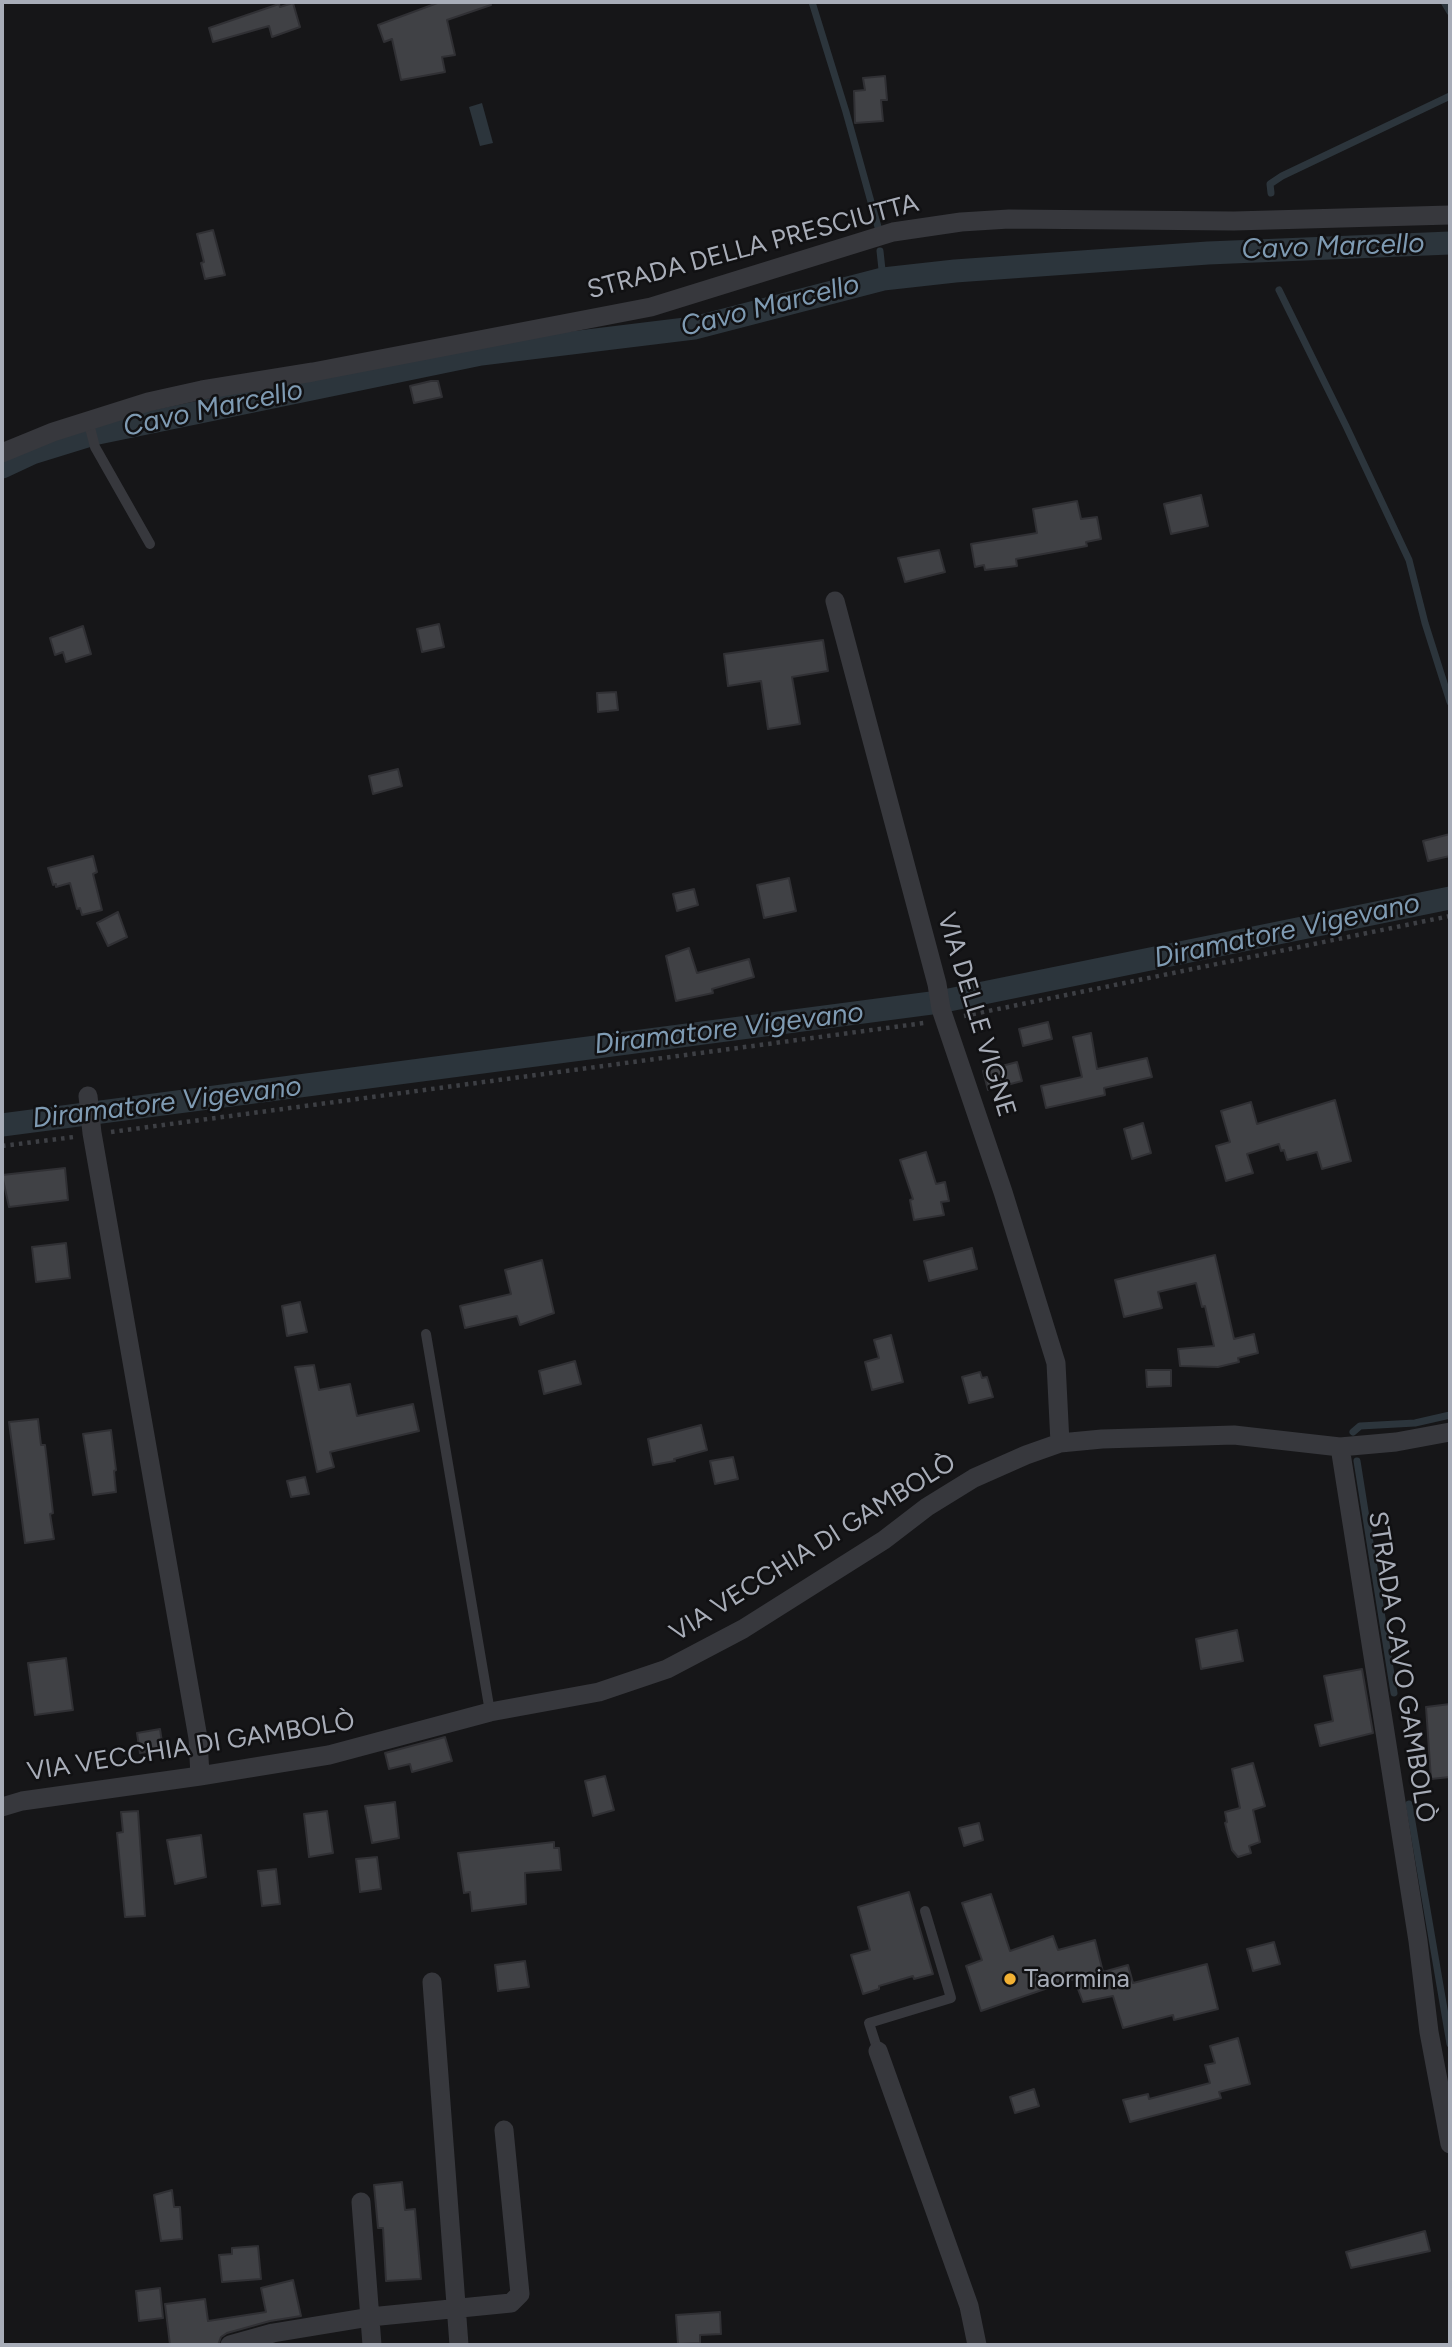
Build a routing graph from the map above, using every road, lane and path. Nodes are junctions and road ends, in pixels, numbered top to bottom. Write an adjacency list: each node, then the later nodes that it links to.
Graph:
1 (1450, 215): 2 (street, STRADA DELLA PRESCIUTTA)
2 (88, 420): 3 (street, STRADA DELLA PRESCIUTTA); 4 (lane)
3 (2, 453)
4 (150, 544)
5 (835, 601): 7 (street, VIA DELLE VIGNE)
6 (1450, 916): 7 (path)
7 (943, 1014): 9 (path); 13 (street, VIA DELLE VIGNE)
8 (88, 1096): 9 (street)
9 (93, 1134): 10 (path); 16 (street)
10 (2, 1146)
11 (426, 1334): 15 (lane)
12 (1450, 1432): 14 (street, VIA VECCHIA DI GAMBOLÒ)
13 (1060, 1443): 14 (street, VIA VECCHIA DI GAMBOLÒ); 15 (street, VIA VECCHIA DI GAMBOLÒ)
14 (1340, 1447): 22 (street, STRADA CAVO GAMBOLÒ)
15 (490, 1712): 16 (street, VIA VECCHIA DI GAMBOLÒ)
16 (200, 1776): 17 (street, VIA VECCHIA DI GAMBOLÒ)
17 (2, 1807)
18 (925, 1911): 20 (lane)
19 (432, 1982): 24 (street)
20 (878, 2051): 29 (street)
21 (504, 2130): 24 (street)
22 (1450, 2144)
23 (361, 2202): 25 (street)
24 (457, 2310): 25 (street); 28 (street)
25 (370, 2317): 26 (street); 27 (street)
26 (230, 2345)
27 (372, 2345)
28 (459, 2345)
29 (977, 2345)

